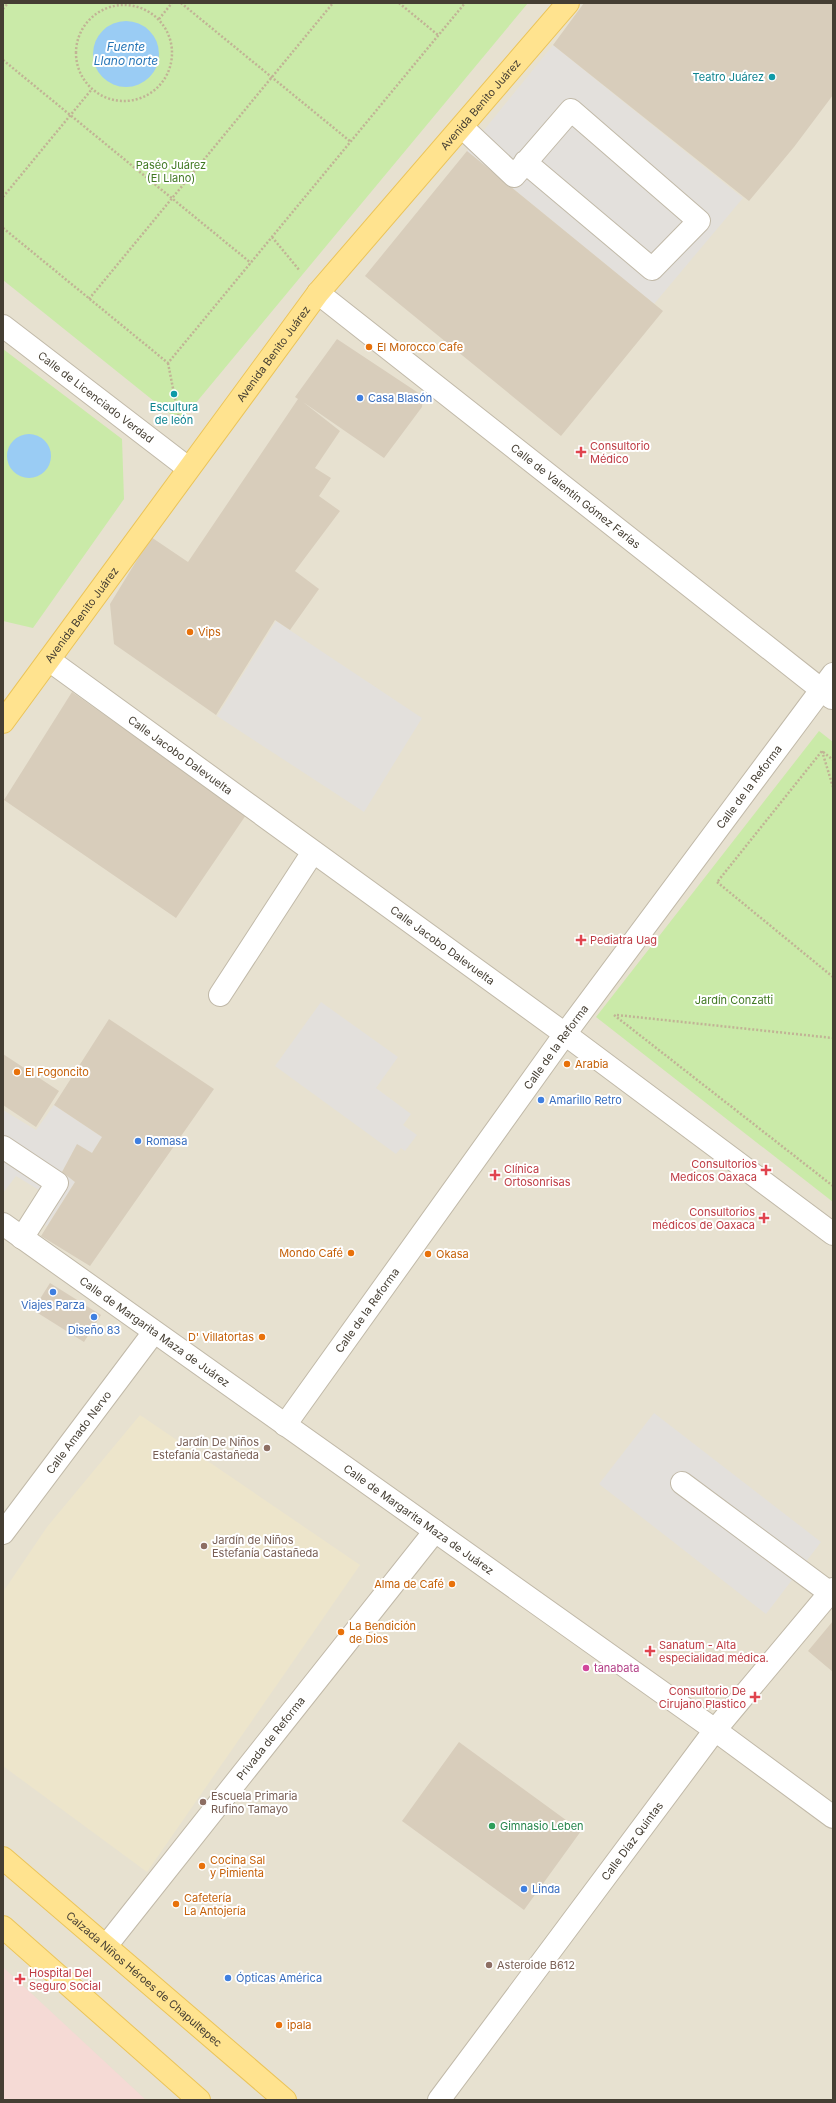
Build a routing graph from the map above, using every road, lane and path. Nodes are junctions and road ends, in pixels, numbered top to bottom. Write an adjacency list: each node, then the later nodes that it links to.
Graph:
1 (8, 3): 8 (path)
2 (172, 3): 9 (path)
3 (181, 3): 12 (path)
4 (333, 3): 12 (path)
5 (399, 3): 10 (path)
6 (465, 3): 10 (path)
7 (568, 3): 15 (main road, Avenida Benito Juárez)
8 (3, 9)
9 (159, 19): 13 (path); 13 (path)
10 (438, 35): 16 (path)
11 (3, 60): 14 (path)
12 (272, 78): 16 (path); 19 (path)
13 (92, 89): 14 (path)
14 (71, 115): 18 (path); 19 (path)
15 (462, 127): 17 (street); 23 (main road, Avenida Benito Juárez)
16 (351, 142): 21 (path)
17 (525, 162): 17 (street)
18 (3, 197)
19 (172, 199): 22 (path); 24 (path)
20 (3, 228): 24 (path)
21 (272, 237): 22 (path); 23 (path)
22 (251, 263): 26 (path)
23 (318, 293): 27 (main road, Avenida Benito Juárez); 29 (street, Calle de Valentín Gómez Farías)
24 (89, 299): 26 (path)
25 (3, 326): 27 (street, Calle de Licenciado Verdad)
26 (168, 364): 27 (path)
27 (188, 468): 28 (main road, Avenida Benito Juárez)
28 (49, 660): 30 (main road, Avenida Benito Juárez); 34 (street, Calle Jacobo Dalevuelta)
29 (829, 687): 41 (street, Calle de la Reforma)
30 (3, 722)
31 (822, 751): 32 (path); 33 (path); 35 (path)
32 (833, 760)
33 (833, 787)
34 (313, 852): 38 (street); 41 (street, Calle Jacobo Dalevuelta)
35 (717, 882): 36 (path); 37 (path)
36 (712, 888)
37 (833, 977)
38 (220, 995)
39 (619, 1008): 40 (path)
40 (614, 1014): 42 (path); 44 (path)
41 (565, 1034): 46 (street, Calle Jacobo Dalevuelta); 49 (street, Calle de la Reforma)
42 (833, 1038)
43 (3, 1147): 47 (street)
44 (833, 1186)
45 (3, 1224): 47 (street, Calle de Margarita Maza de Juárez)
46 (833, 1234)
47 (22, 1238): 48 (street, Calle de Margarita Maza de Juárez)
48 (154, 1332): 49 (street, Calle de Margarita Maza de Juárez); 52 (street, Calle Amado Nervo)
49 (285, 1425): 51 (street, Calle de Margarita Maza de Juárez)
50 (682, 1483): 53 (street)
51 (435, 1531): 54 (street, Calle de Margarita Maza de Juárez); 58 (street, Privada de Reforma)
52 (3, 1532)
53 (832, 1591): 54 (street, Calle Díaz Quintas)
54 (715, 1730): 55 (street, Calle de Margarita Maza de Juárez); 61 (street, Calle Díaz Quintas)
55 (833, 1817)
56 (3, 1858): 58 (main road, Calzada Niños Héroes de Chapultepec)
57 (3, 1927): 59 (main road)
58 (106, 1946): 60 (main road, Calzada Niños Héroes de Chapultepec)
59 (198, 2100)
60 (285, 2100)
61 (438, 2100)

